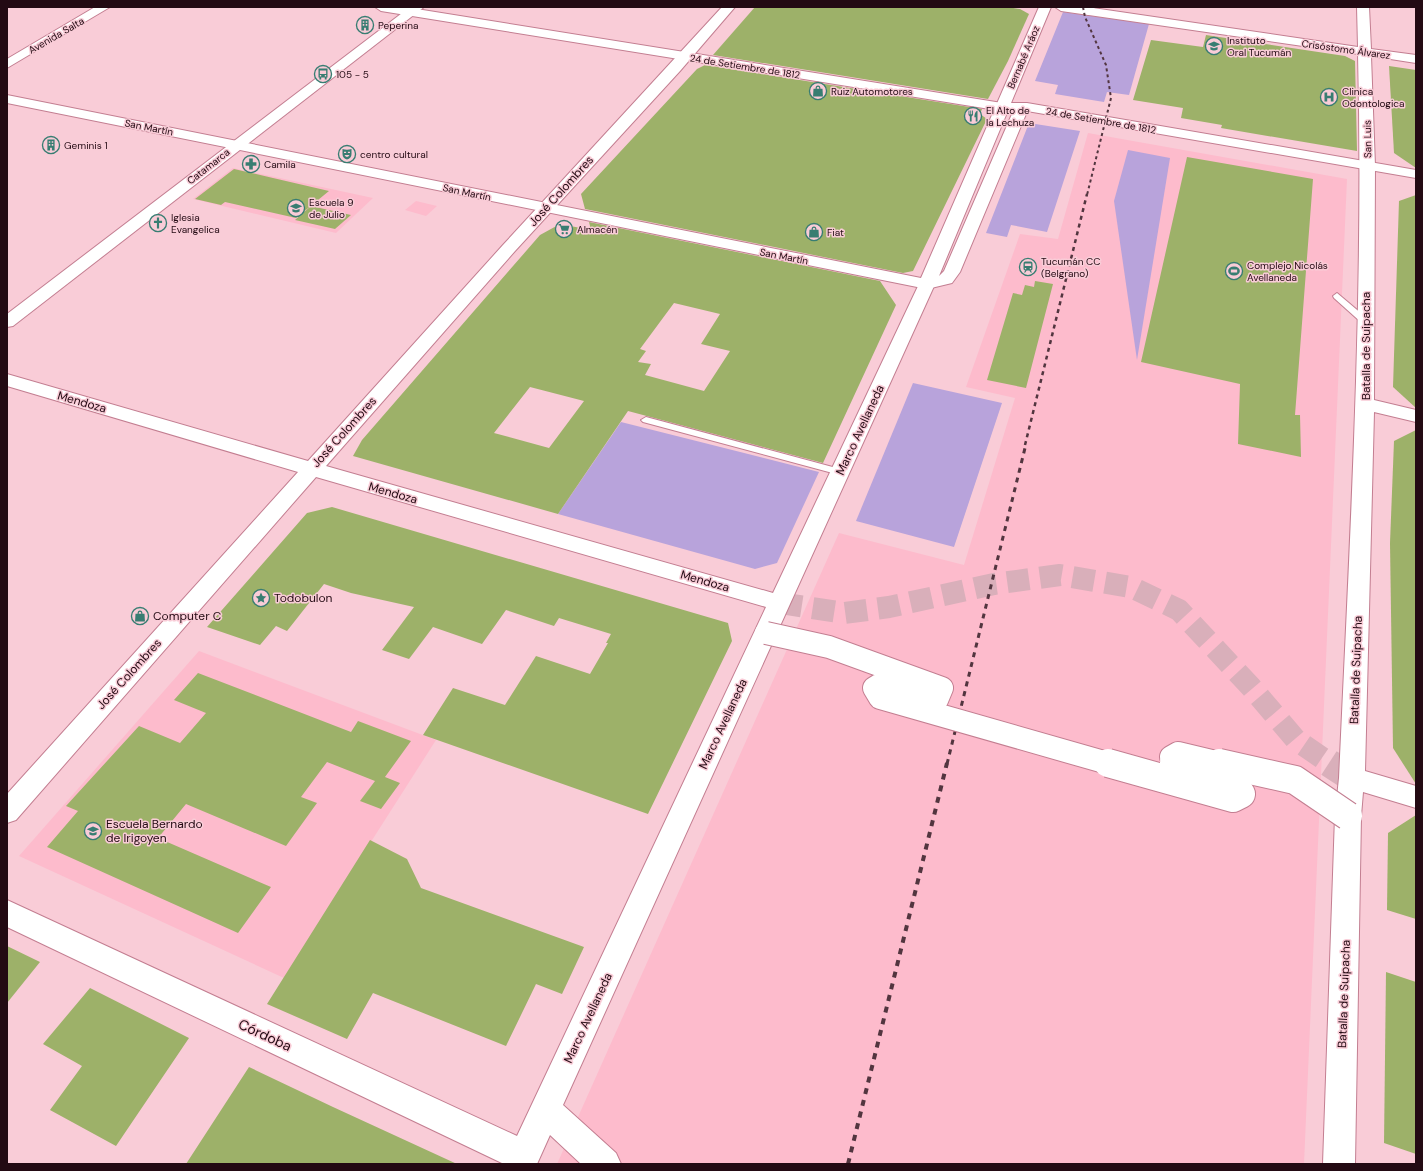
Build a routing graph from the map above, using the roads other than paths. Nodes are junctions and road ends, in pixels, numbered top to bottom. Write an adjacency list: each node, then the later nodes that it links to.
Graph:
1 (104, 7): 12 (street, Avenida Salta)
2 (382, 7): 7 (street, 24 de Setiembre de 1812)
3 (729, 7): 10 (street, José Colombres)
4 (1045, 7): 14 (street, Bernabé Aráoz)
5 (1061, 7): 8 (street, Crisóstomo Álvarez)
6 (1363, 7): 9 (street, San Luis)
7 (415, 9): 10 (street, 24 de Setiembre de 1812); 16 (street, Catamarca)
8 (1088, 9): 9 (street, Crisóstomo Álvarez)
9 (1365, 52): 11 (street, Crisóstomo Álvarez); 17 (street, San Luis)
10 (686, 56): 14 (street, 24 de Setiembre de 1812); 20 (street, José Colombres)
11 (1416, 59)
12 (7, 64)
13 (7, 99): 16 (street, San Martín)
14 (1002, 107): 15 (street, 24 de Setiembre de 1812); 17 (street, 24 de Setiembre de 1812); 21 (street, Marco Avellaneda)
15 (1019, 114): 17 (street, 24 de Setiembre de 1812); 21 (street)
16 (236, 145): 20 (street, San Martín); 23 (street, Catamarca)
17 (1368, 171): 18 (street, 24 de Setiembre de 1812); 19 (street, 24 de Setiembre de 1812); 24 (street, Batalla de Suipacha)
18 (1416, 174)
19 (1416, 185)
20 (545, 208): 21 (street, San Martín); 29 (street, José Colombres)
21 (927, 284): 30 (street, Marco Avellaneda)
22 (1337, 296): 24 (lane)
23 (7, 322)
24 (1366, 322): 26 (street, Batalla de Suipacha)
25 (7, 380): 29 (street, Mendoza)
26 (1365, 404): 27 (street); 33 (street, Batalla de Suipacha)
27 (1416, 416)
28 (646, 420): 30 (lane)
29 (311, 469): 31 (street, Mendoza); 35 (street, José Colombres)
30 (840, 472): 31 (street, Marco Avellaneda)
31 (780, 603): 32 (street, Marco Avellaneda)
32 (766, 633): 36 (street, bridge); 38 (street, Marco Avellaneda)
33 (1352, 778): 34 (street); 36 (street, Batalla de Suipacha)
34 (1416, 797)
35 (7, 812)
36 (1348, 816): 41 (street, Batalla de Suipacha)
37 (7, 913): 39 (street, Córdoba)
38 (545, 1110): 39 (street, Marco Avellaneda); 40 (street)
39 (522, 1160)
40 (605, 1164)
41 (1339, 1164)

